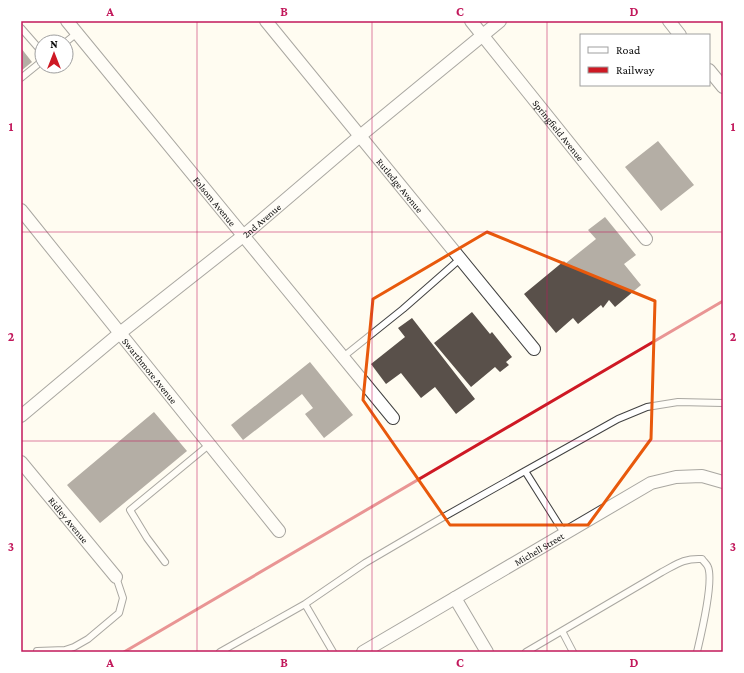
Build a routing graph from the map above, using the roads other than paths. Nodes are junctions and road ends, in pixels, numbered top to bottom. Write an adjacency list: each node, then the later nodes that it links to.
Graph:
1 (67, 21): 7 (street, Folsom Avenue)
2 (266, 21): 16 (street, Rutledge Avenue)
3 (471, 21): 10 (street, Springfield Avenue)
4 (500, 21): 10 (street, 2nd Avenue)
5 (669, 21): 8 (street)
6 (21, 28): 11 (lane)
7 (77, 33): 9 (lane); 18 (street, Folsom Avenue)
8 (679, 34)
9 (74, 35)
10 (483, 35): 16 (street, 2nd Avenue); 19 (street, Springfield Avenue)
11 (34, 43)
12 (34, 67): 14 (lane)
13 (710, 71): 15 (street)
14 (21, 78)
15 (723, 87)
16 (360, 136): 18 (street, 2nd Avenue); 20 (street, Rutledge Avenue)
17 (21, 210): 21 (street, Swarthmore Avenue)
18 (243, 236): 21 (street, 2nd Avenue); 23 (street, Folsom Avenue)
19 (646, 239)
20 (460, 259): 22 (street, Rutledge Avenue); 23 (lane)
21 (120, 333): 25 (street, 2nd Avenue); 27 (street, Swarthmore Avenue)
22 (534, 349)
23 (343, 357): 26 (street, Folsom Avenue)
24 (723, 403): 29 (lane)
25 (21, 416)
26 (393, 418)
27 (210, 444): 31 (street, Swarthmore Avenue); 33 (lane)
28 (21, 462): 34 (street, Ridley Avenue)
29 (525, 470): 32 (lane); 36 (lane)
30 (723, 482): 32 (street, Michell Street)
31 (279, 530)
32 (564, 534): 35 (street, Michell Street)
33 (166, 562)
34 (116, 577): 38 (lane)
35 (455, 598): 41 (street, Michell Street); 42 (street)
36 (305, 604): 39 (lane); 40 (lane)
37 (562, 631): 43 (lane); 44 (lane); 45 (lane)
38 (37, 651)
39 (220, 652)
40 (333, 652)
41 (363, 652)
42 (488, 652)
43 (526, 652)
44 (573, 652)
45 (697, 652)

